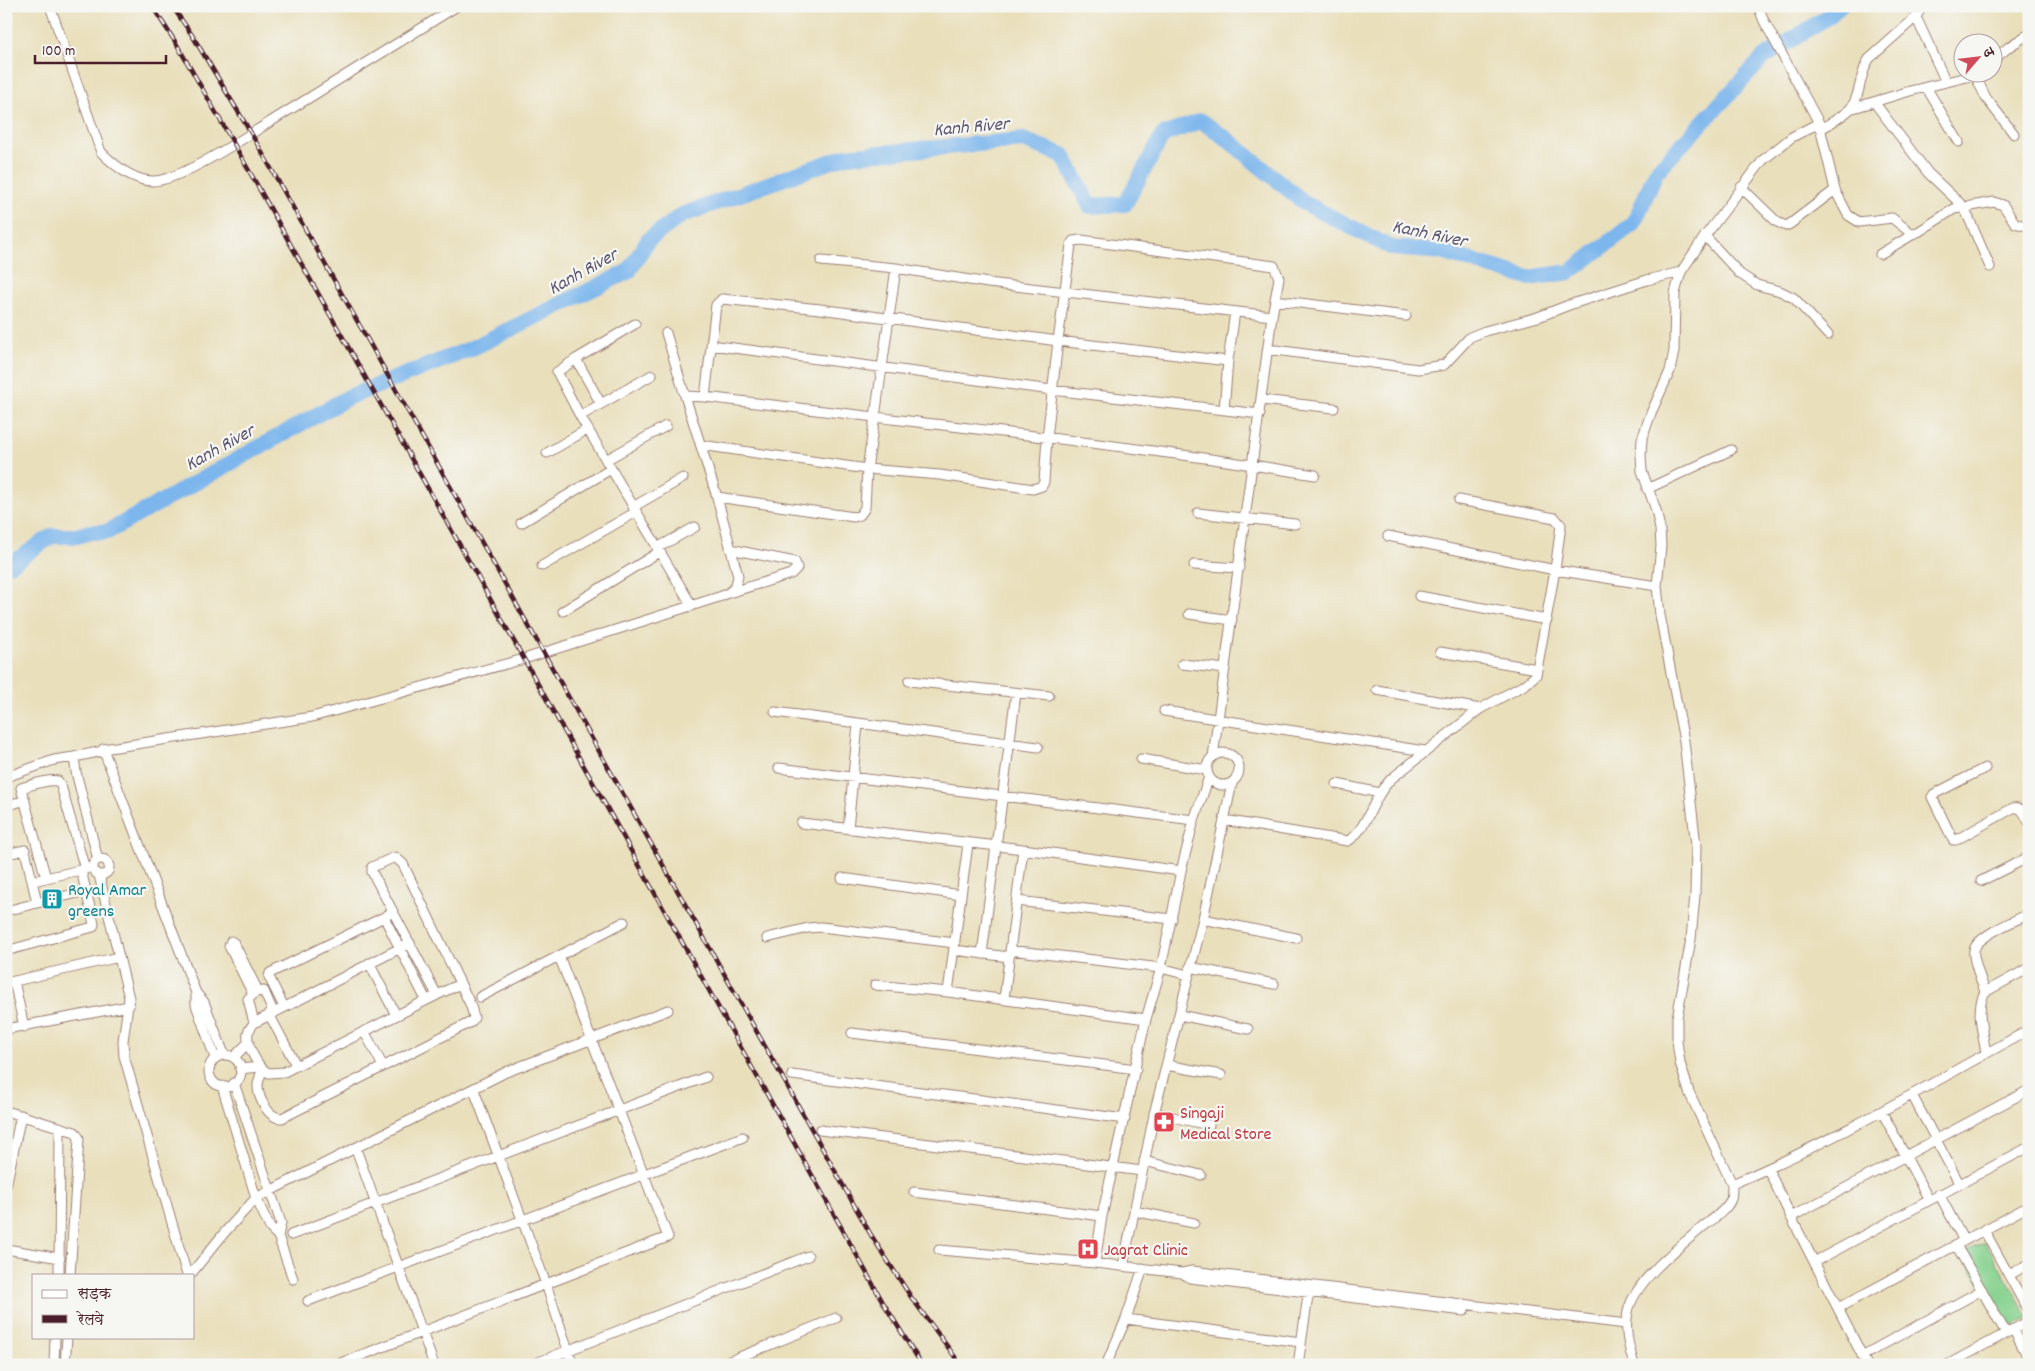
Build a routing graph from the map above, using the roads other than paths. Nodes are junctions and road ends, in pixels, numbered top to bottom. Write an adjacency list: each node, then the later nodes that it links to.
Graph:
1 (50, 6): 2 (street)
2 (457, 6)
3 (1758, 6): 14 (street)
4 (1922, 6): 5 (street)
5 (1916, 17): 9 (street); 13 (street)
6 (2029, 34): 7 (street)
7 (2002, 53)
8 (1952, 80): 9 (street)
9 (1946, 82): 11 (street)
10 (1981, 82): 15 (street)
11 (1926, 87): 12 (street); 16 (street)
12 (1874, 102): 13 (street); 19 (street)
13 (1850, 110): 14 (street)
14 (1820, 126): 17 (street); 18 (street)
15 (2014, 134)
16 (1959, 142)
17 (1741, 187): 18 (street); 22 (street)
18 (1835, 190): 21 (street)
19 (1964, 207): 20 (street); 21 (street); 25 (street)
20 (2029, 227)
21 (1918, 232): 23 (street)
22 (1705, 236): 27 (street); 36 (street)
23 (1880, 254)
24 (821, 261): 26 (street)
25 (1990, 267)
26 (896, 268): 28 (street); 33 (street)
27 (1681, 272): 39 (street); 66 (street)
28 (1064, 290): 29 (street); 30 (street); 37 (street)
29 (1275, 300): 31 (street); 32 (street)
30 (1235, 312): 31 (street); 41 (street)
31 (1272, 316): 39 (street)
32 (1406, 316)
33 (889, 320): 37 (street); 38 (street); 42 (street)
34 (635, 324): 40 (street)
35 (666, 333): 45 (street)
36 (1828, 335)
37 (1058, 341): 41 (street); 44 (street)
38 (711, 345): 42 (street); 46 (street)
39 (1268, 349): 47 (street)
40 (576, 358): 48 (street); 52 (street)
41 (1228, 361): 50 (street)
42 (883, 367): 44 (street); 53 (street)
43 (652, 375): 48 (street)
44 (1052, 390): 50 (street); 56 (street)
45 (685, 396): 46 (street); 57 (street)
46 (705, 397): 53 (street)
47 (1262, 400): 49 (street); 51 (street)
48 (601, 404): 52 (street)
49 (1334, 408)
50 (1224, 410): 51 (street)
51 (1260, 414): 61 (street)
52 (580, 416): 55 (street)
53 (875, 417): 56 (street); 63 (street)
54 (666, 426): 60 (street)
55 (588, 429): 59 (street); 60 (street)
56 (1047, 438): 61 (street); 63 (street)
57 (700, 446): 63 (street); 67 (street)
58 (1731, 450): 66 (street)
59 (547, 453)
60 (606, 460): 62 (street)
61 (1252, 465): 64 (street); 71 (street)
62 (611, 469): 69 (street); 72 (street)
63 (867, 469): 67 (street)
64 (1315, 475)
65 (683, 478): 69 (street)
66 (1648, 489): 82 (street)
67 (717, 496): 76 (street)
68 (1459, 500): 81 (street)
69 (634, 509): 77 (street); 79 (street)
70 (1198, 513): 71 (street)
71 (1245, 519): 73 (street); 80 (street)
72 (521, 522)
73 (1295, 524)
74 (695, 527): 77 (street)
75 (1388, 536): 81 (street)
76 (730, 548): 83 (street); 83 (street)
77 (658, 550): 85 (street); 86 (street)
78 (1194, 565): 80 (street)
79 (542, 566)
80 (1239, 568): 88 (street)
81 (1555, 570): 82 (street); 89 (street)
82 (1657, 586): 232 (street)
83 (732, 592): 85 (street)
84 (1419, 596): 89 (street)
85 (692, 606): 105 (street)
86 (562, 611)
87 (1189, 614): 88 (street)
88 (1232, 620): 92 (street)
89 (1547, 620): 93 (street)
90 (1440, 652): 93 (street)
91 (1182, 664): 92 (street)
92 (1225, 669): 101 (street)
93 (1537, 669): 98 (street)
94 (909, 681): 96 (street)
95 (1377, 690): 98 (street)
96 (1016, 693): 97 (street); 103 (street)
97 (1049, 696)
98 (1480, 709): 106 (street)
99 (1164, 711): 101 (street)
100 (775, 712): 102 (street)
101 (1219, 720): 106 (street); 108 (street)
102 (858, 724): 103 (street); 114 (street)
103 (1009, 743): 104 (street); 118 (street)
104 (1038, 747)
105 (103, 751): 107 (street); 170 (street)
106 (1425, 751): 117 (street)
107 (74, 757): 113 (street); 131 (street)
108 (1213, 757): 112 (street); 115 (street)
109 (1141, 759): 112 (street)
110 (779, 768): 114 (street)
111 (1985, 768): 124 (street)
112 (1208, 774): 115 (street); 121 (street)
113 (6, 777)
114 (854, 778): 118 (street); 125 (street)
115 (1232, 782): 122 (street)
116 (1337, 784): 117 (street)
117 (1380, 793): 122 (street)
118 (1002, 795): 121 (street); 127 (street)
119 (25, 800): 120 (street); 131 (street); 134 (street)
120 (6, 806)
121 (1194, 820): 132 (street)
122 (1224, 820): 147 (street)
123 (801, 822): 125 (street)
124 (2029, 822)
125 (848, 829): 126 (street)
126 (968, 844): 127 (street); 139 (street)
127 (996, 846): 128 (street); 155 (street)
128 (1023, 849): 132 (street); 140 (street)
129 (6, 854): 136 (street)
130 (2029, 857): 137 (street)
131 (89, 867): 133 (street); 133 (street); 134 (street); 138 (street)
132 (1181, 871): 146 (street)
133 (99, 875): 158 (street)
134 (46, 878): 136 (street)
135 (842, 878): 139 (street)
136 (33, 881): 141 (street)
137 (1981, 881)
138 (86, 891): 141 (street); 154 (street)
139 (961, 895): 152 (street)
140 (1017, 901): 146 (street); 156 (street)
141 (37, 903): 142 (street)
142 (6, 911)
143 (394, 912): 145 (street); 151 (street); 165 (street)
144 (2029, 914): 169 (street)
145 (384, 917): 153 (street); 177 (street)
146 (1172, 919): 161 (street)
147 (1203, 919): 150 (street); 163 (street)
148 (624, 922): 157 (street)
149 (767, 938): 152 (street)
150 (1296, 938)
151 (410, 943): 153 (street); 172 (street)
152 (955, 947): 155 (street); 168 (street)
153 (400, 948): 160 (street); 175 (street)
154 (6, 951)
155 (982, 954): 156 (street)
156 (1009, 954): 161 (street); 174 (street)
157 (559, 956): 173 (street); 190 (street)
158 (119, 957): 164 (street); 176 (street)
159 (240, 961): 171 (street)
160 (369, 963): 177 (street); 180 (street)
161 (1161, 968): 163 (street); 182 (street)
162 (2029, 968): 169 (street)
163 (1189, 971): 166 (street); 181 (street)
164 (10, 982): 184 (street)
165 (460, 984): 172 (street); 198 (street)
166 (1274, 984)
167 (875, 985): 168 (street)
168 (948, 992): 174 (street)
169 (1985, 992): 192 (street)
170 (196, 993): 193 (street); 195 (street)
171 (256, 993): 179 (street); 183 (street)
172 (436, 995): 175 (street)
173 (480, 997)
174 (1004, 999): 182 (street)
175 (426, 1000): 180 (street)
176 (129, 1006): 184 (street); 262 (street)
177 (284, 1007): 179 (street)
178 (668, 1010): 190 (street)
179 (271, 1013): 183 (street); 196 (street)
180 (396, 1015): 187 (street)
181 (1179, 1015): 185 (street); 197 (street)
182 (1146, 1019): 201 (street)
183 (254, 1023): 191 (street)
184 (24, 1027): 186 (street)
185 (1248, 1029)
186 (6, 1030)
187 (364, 1032): 196 (street); 198 (street)
188 (852, 1033): 201 (street)
189 (2027, 1034): 192 (street)
190 (591, 1040): 207 (street); 211 (street)
191 (249, 1042): 194 (street); 199 (street)
192 (1986, 1053): 209 (street)
193 (224, 1054): 194 (street); 195 (street)
194 (234, 1057): 200 (street)
195 (215, 1058): 206 (street)
196 (296, 1065): 199 (street)
197 (1166, 1065): 202 (street); 213 (street)
198 (383, 1066): 199 (street)
199 (260, 1068): 200 (street)
200 (240, 1069): 205 (street)
201 (1136, 1069): 215 (street)
202 (1221, 1075)
203 (792, 1076): 215 (street)
204 (706, 1078): 211 (street)
205 (234, 1083): 206 (street); 234 (street)
206 (222, 1086): 237 (street)
207 (474, 1090): 222 (street); 223 (street)
208 (2029, 1090): 220 (street)
209 (1912, 1095): 212 (street); 220 (street)
210 (6, 1111): 214 (street)
211 (619, 1111): 223 (street); 229 (street)
212 (1882, 1112): 225 (street); 228 (street)
213 (1154, 1113): 216 (street); 226 (street)
214 (21, 1115): 217 (street); 224 (street)
215 (1125, 1119): 227 (street)
216 (1209, 1125)
217 (60, 1127): 253 (street); 261 (street)
218 (820, 1130): 227 (street)
219 (743, 1137): 229 (street)
220 (1936, 1140): 225 (street); 231 (street)
221 (2029, 1148): 231 (street)
222 (356, 1149): 234 (street); 239 (street)
223 (499, 1156): 239 (street); 244 (street)
224 (9, 1157): 233 (street)
225 (1906, 1157): 238 (street); 243 (street)
226 (1143, 1166): 227 (street); 230 (street); 241 (street)
227 (1113, 1167): 242 (street)
228 (1768, 1169): 232 (street); 243 (street)
229 (644, 1174): 244 (street); 266 (street)
230 (1201, 1175)
231 (1960, 1183): 236 (street)
232 (1732, 1184): 275 (street)
233 (6, 1186)
234 (270, 1191): 237 (street); 248 (street)
235 (914, 1192): 242 (street)
236 (1939, 1194): 238 (street); 249 (street)
237 (256, 1198): 248 (street); 263 (street)
238 (1929, 1200): 254 (street)
239 (376, 1203): 247 (street); 257 (street)
240 (2029, 1206): 246 (street)
241 (1134, 1211): 245 (street); 258 (street)
242 (1102, 1216): 255 (street)
243 (1791, 1218): 254 (street)
244 (522, 1220): 257 (street); 266 (street)
245 (1194, 1223)
246 (1984, 1230): 249 (street); 264 (street)
247 (291, 1235)
248 (278, 1236): 265 (street)
249 (1960, 1243): 268 (street); 270 (street)
250 (6, 1249): 253 (street)
251 (939, 1250): 255 (street)
252 (808, 1256): 281 (street)
253 (60, 1258): 260 (street)
254 (1814, 1262): 270 (street)
255 (1095, 1263): 258 (street)
256 (2029, 1264): 264 (street)
257 (399, 1266): 269 (street); 276 (street)
258 (1123, 1266): 259 (street)
259 (1143, 1268): 267 (street); 273 (street)
260 (59, 1274)
261 (70, 1274)
262 (189, 1274)
263 (190, 1274)
264 (2009, 1275): 271 (street)
265 (293, 1279)
266 (546, 1284): 276 (street); 281 (street)
267 (1309, 1289): 275 (street); 280 (street)
268 (1982, 1290): 277 (street); 282 (street)
269 (308, 1301)
270 (1838, 1308): 282 (street)
271 (2029, 1312)
272 (836, 1318): 290 (street)
273 (1126, 1319): 280 (street); 291 (street)
274 (2029, 1321): 277 (street)
275 (1626, 1327): 293 (street)
276 (423, 1331): 286 (street); 287 (street)
277 (2010, 1331): 283 (street); 295 (street)
278 (55, 1338): 284 (street)
279 (67, 1338): 285 (street)
280 (1301, 1342): 292 (street)
281 (568, 1351): 288 (street); 289 (street)
282 (1862, 1356): 294 (street)
283 (2029, 1359)
284 (54, 1365)
285 (65, 1365)
286 (336, 1365)
287 (434, 1365)
288 (531, 1365)
289 (573, 1365)
290 (720, 1365)
291 (1106, 1365)
292 (1298, 1365)
293 (1634, 1365)
294 (1868, 1365)
295 (1947, 1365)

